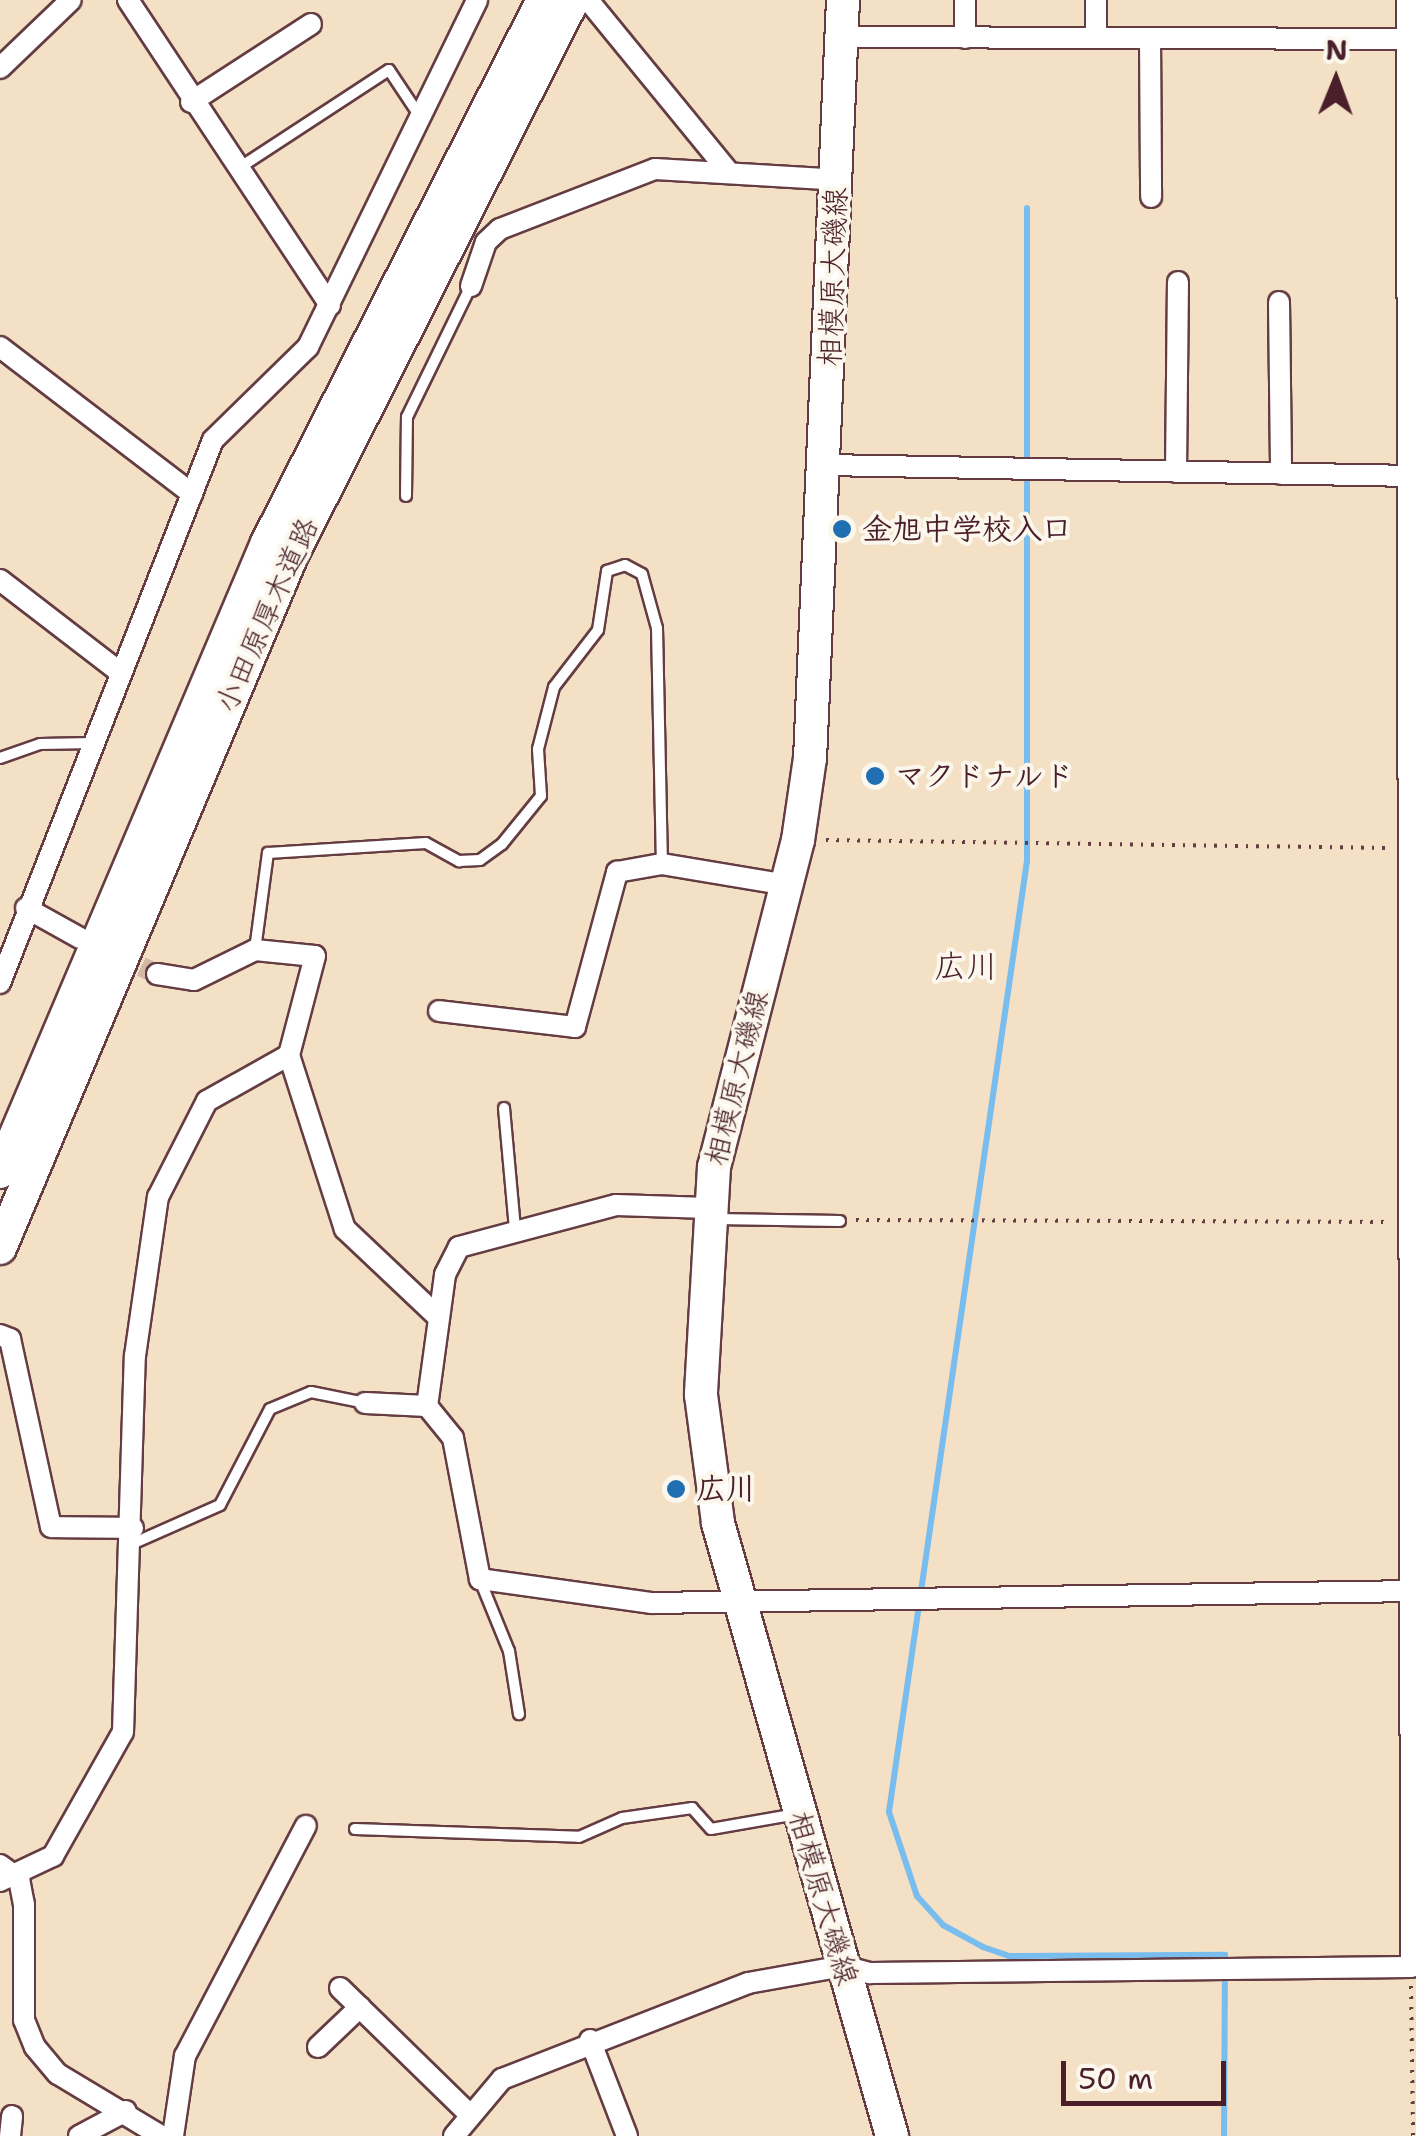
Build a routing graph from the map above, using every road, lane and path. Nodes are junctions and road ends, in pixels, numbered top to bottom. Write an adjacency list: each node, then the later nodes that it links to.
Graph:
1 (71, 0): 18 (street)
2 (128, 0): 19 (street)
3 (478, 0): 20 (street)
4 (543, 0): 17 (main road, 小田原厚木道路)
5 (574, 0): 17 (main road, 小田原厚木道路)
6 (588, 0): 22 (street)
7 (843, 0): 12 (main road, 相模原大磯線)
8 (965, 0): 13 (street)
9 (1096, 0): 14 (street)
10 (1407, 0): 16 (street)
11 (312, 24): 19 (street)
12 (842, 37): 13 (street); 23 (main road, 相模原大磯線)
13 (965, 38): 14 (street)
14 (1096, 38): 15 (street)
15 (1150, 38): 16 (street); 24 (street)
16 (1408, 39): 33 (street)
17 (522, 66): 52 (main road, 小田原厚木道路); 57 (main road, 小田原厚木道路)
18 (0, 68)
19 (191, 102): 21 (street)
20 (419, 115): 21 (lane); 28 (street)
21 (236, 170): 28 (street)
22 (727, 170): 23 (street); 26 (street)
23 (838, 180): 30 (main road, 相模原大磯線)
24 (1151, 197)
25 (1178, 282): 31 (street)
26 (471, 286): 35 (lane)
27 (1279, 302): 32 (street)
28 (330, 305): 34 (street)
29 (0, 347): 34 (street)
30 (825, 465): 31 (street); 40 (main road, 相模原大磯線)
31 (1176, 472): 32 (street)
32 (1282, 474): 33 (street)
33 (1411, 476): 41 (street)
34 (192, 494): 37 (street)
35 (406, 496)
36 (0, 580): 37 (street)
37 (118, 671): 38 (street)
38 (94, 743): 39 (lane); 44 (street)
39 (0, 758)
40 (798, 840): 41 (path); 43 (main road, 相模原大磯線)
41 (1402, 848): 55 (street)
42 (662, 864): 43 (street); 46 (lane); 49 (street)
43 (787, 885): 53 (main road, 相模原大磯線)
44 (26, 908): 45 (street); 48 (street)
45 (80, 938)
46 (255, 950): 47 (street); 50 (street)
47 (157, 974)
48 (0, 983)
49 (438, 1011)
50 (289, 1055): 58 (street); 62 (street)
51 (504, 1108): 56 (lane)
52 (0, 1172)
53 (708, 1214): 54 (lane); 56 (street); 65 (main road, 相模原大磯線)
54 (840, 1221): 55 (path)
55 (1405, 1223): 64 (street)
56 (515, 1230): 58 (street)
57 (0, 1248)
58 (438, 1316): 61 (street)
59 (5, 1337): 62 (street)
60 (365, 1403): 61 (street); 62 (lane)
61 (428, 1406): 63 (street)
62 (132, 1536): 71 (street)
63 (480, 1579): 65 (street); 66 (lane)
64 (1412, 1591): 65 (street); 73 (street)
65 (739, 1599): 67 (main road, 相模原大磯線)
66 (520, 1714)
67 (799, 1814): 69 (lane); 72 (main road, 相模原大磯線)
68 (306, 1826): 82 (street)
69 (355, 1828)
70 (0, 1865): 71 (street)
71 (10, 1880): 78 (street)
72 (843, 1966): 73 (street); 76 (street); 85 (main road, 相模原大磯線)
73 (1411, 1967): 86 (path)
74 (340, 1988): 75 (street)
75 (360, 2008): 77 (street); 79 (street)
76 (590, 2040): 79 (street); 84 (street)
77 (318, 2047)
78 (126, 2111): 80 (street); 81 (street)
79 (467, 2112): 83 (street)
80 (78, 2136)
81 (161, 2136)
82 (173, 2136)
83 (454, 2136)
84 (627, 2136)
85 (892, 2136)
86 (1412, 2136)

